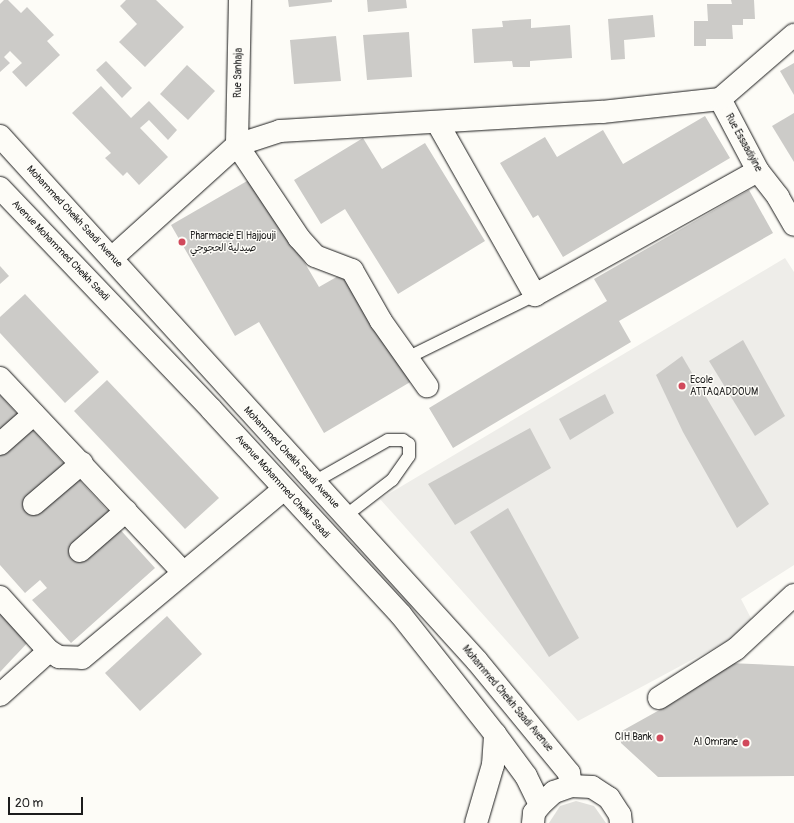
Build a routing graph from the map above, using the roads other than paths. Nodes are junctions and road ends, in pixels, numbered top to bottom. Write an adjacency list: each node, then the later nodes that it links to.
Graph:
1 (240, 0): 6 (street, Rue Sanhaja)
2 (794, 35): 3 (street)
3 (720, 99): 4 (street); 7 (street, Rue Essaadiyine)
4 (437, 122): 6 (street); 11 (street)
5 (0, 136): 10 (street, Mohammed Cheikh Saadi Avenue)
6 (237, 145): 10 (street); 12 (street)
7 (758, 171): 9 (street, Rue Essaadiyine); 11 (street)
8 (0, 188): 19 (street, Avenue Mohammed Cheikh Saadi)
9 (794, 225)
10 (113, 257): 18 (street, Mohammed Cheikh Saadi Avenue)
11 (535, 295): 12 (lane)
12 (407, 358): 14 (street)
13 (0, 378): 15 (street)
14 (427, 386)
15 (34, 414): 16 (street); 17 (street)
16 (0, 444)
17 (82, 463): 20 (street); 21 (street)
18 (314, 482): 22 (street, Mohammed Cheikh Saadi Avenue); 22 (lane)
19 (284, 489): 24 (street); 30 (street, Avenue Mohammed Cheikh Saadi)
20 (34, 504)
21 (126, 511): 23 (street); 24 (street)
22 (345, 516): 31 (street, Mohammed Cheikh Saadi Avenue)
23 (80, 551)
24 (182, 572): 27 (street)
25 (794, 595): 29 (street)
26 (0, 597): 27 (street)
27 (49, 651): 28 (street)
28 (2, 690)
29 (659, 698)
30 (495, 734): 32 (street, Avenue Mohammed Cheikh Saadi); 33 (street)
31 (571, 786): 32 (street); 34 (street)
32 (534, 818)
33 (476, 823)
34 (621, 823)

